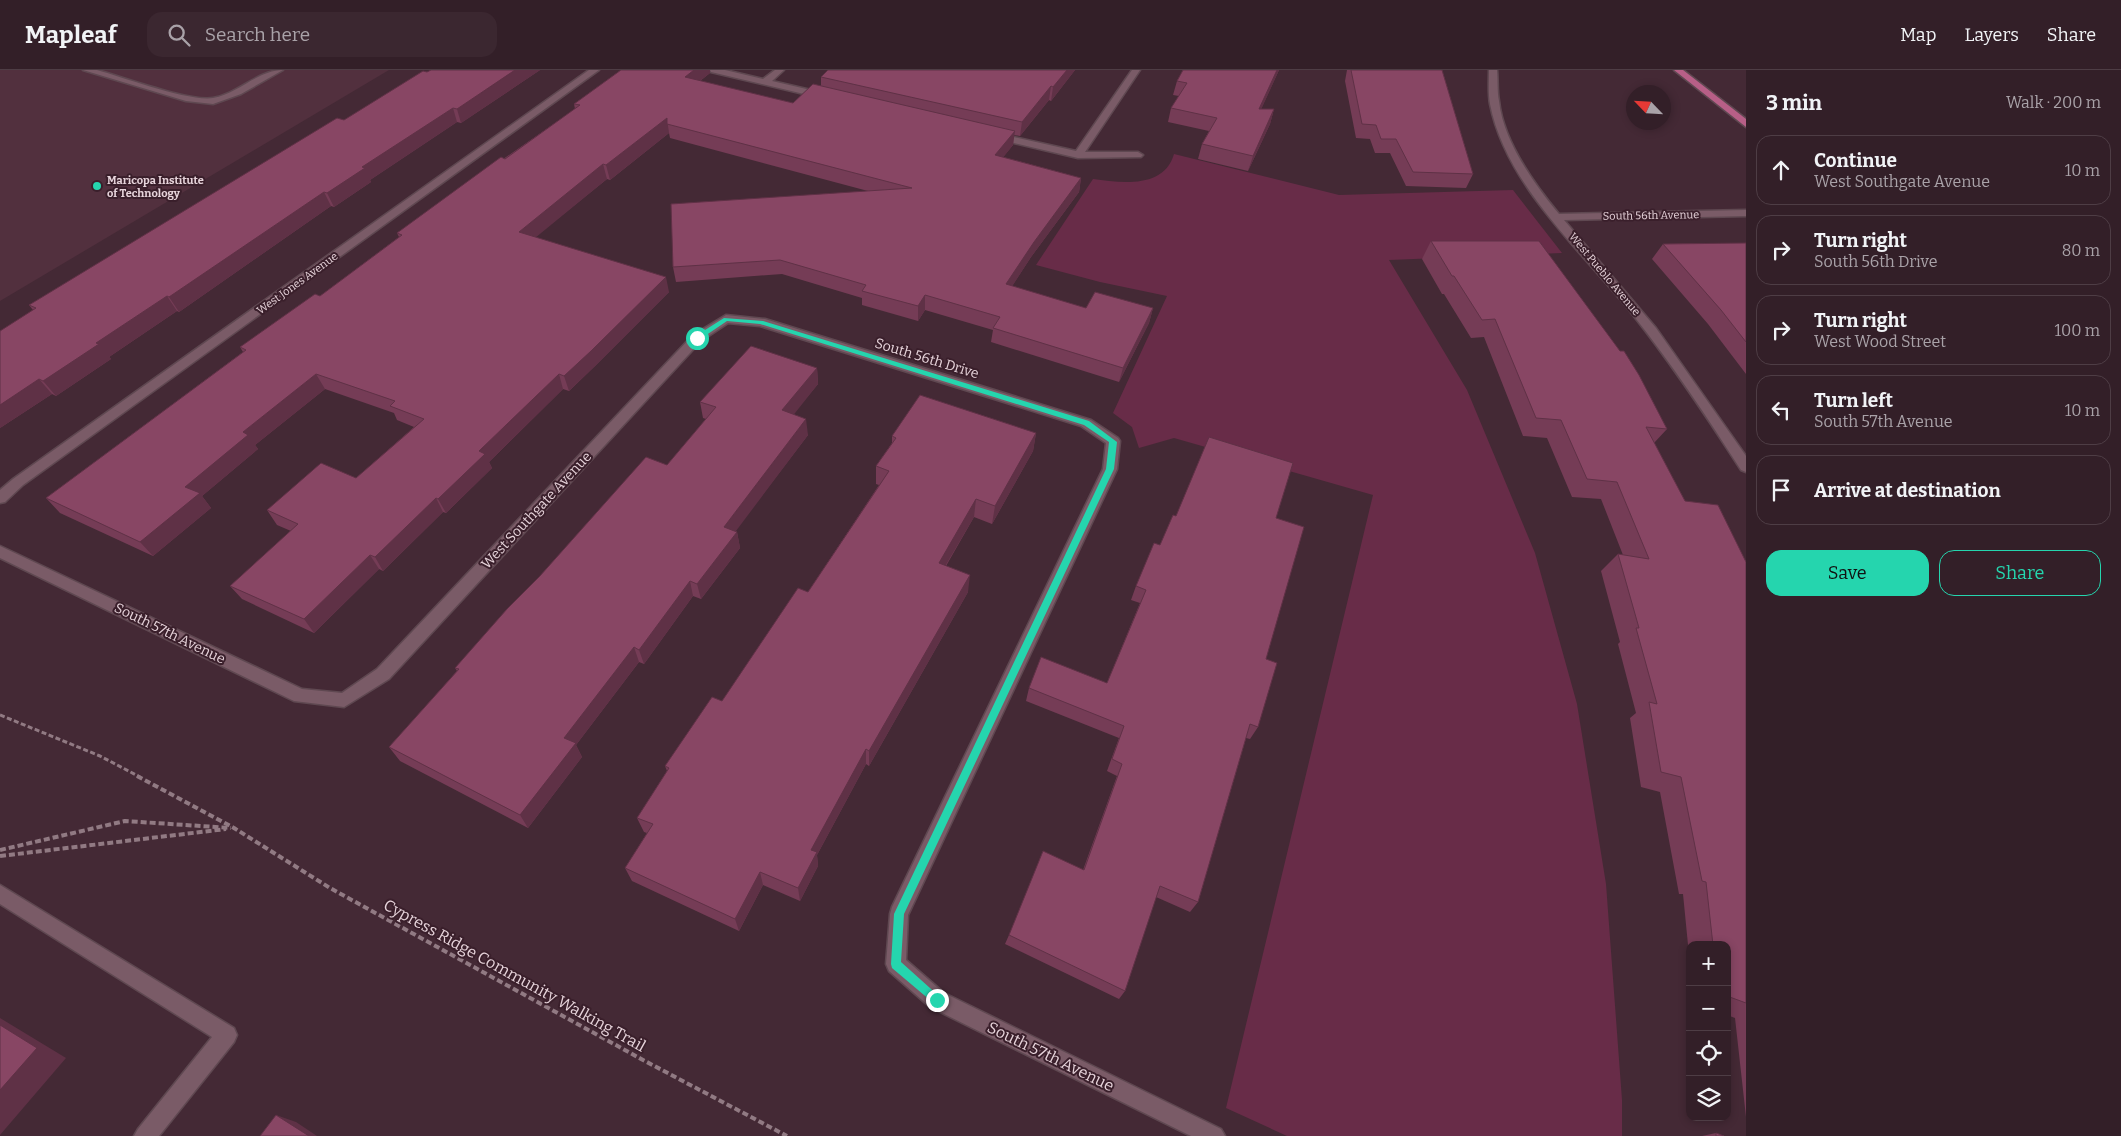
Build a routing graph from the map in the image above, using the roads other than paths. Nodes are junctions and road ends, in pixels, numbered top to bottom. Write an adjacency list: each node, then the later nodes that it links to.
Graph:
1 (87, 70): 2 (street)
2 (279, 70)
3 (595, 70): 19 (street, West Jones Avenue)
4 (714, 70): 9 (street)
5 (780, 70): 9 (street)
6 (1136, 70): 13 (street)
7 (1493, 70): 16 (street, West Pueblo Avenue)
8 (1678, 70): 11 (main road)
9 (766, 82): 10 (street)
10 (832, 98)
11 (1746, 124)
12 (983, 133): 13 (street)
13 (1078, 155): 14 (street)
14 (1138, 155)
15 (1746, 213): 16 (street, South 56th Avenue)
16 (1556, 216): 18 (street, West Pueblo Avenue)
17 (726, 319): 21 (street, West Southgate Avenue); 23 (street, South 56th Drive)
18 (1746, 467)
19 (0, 498)
20 (0, 552): 21 (street, South 57th Avenue)
21 (344, 700)
22 (0, 894): 24 (street)
23 (896, 964): 25 (street, South 57th Avenue)
24 (145, 1136)
25 (1214, 1136)

